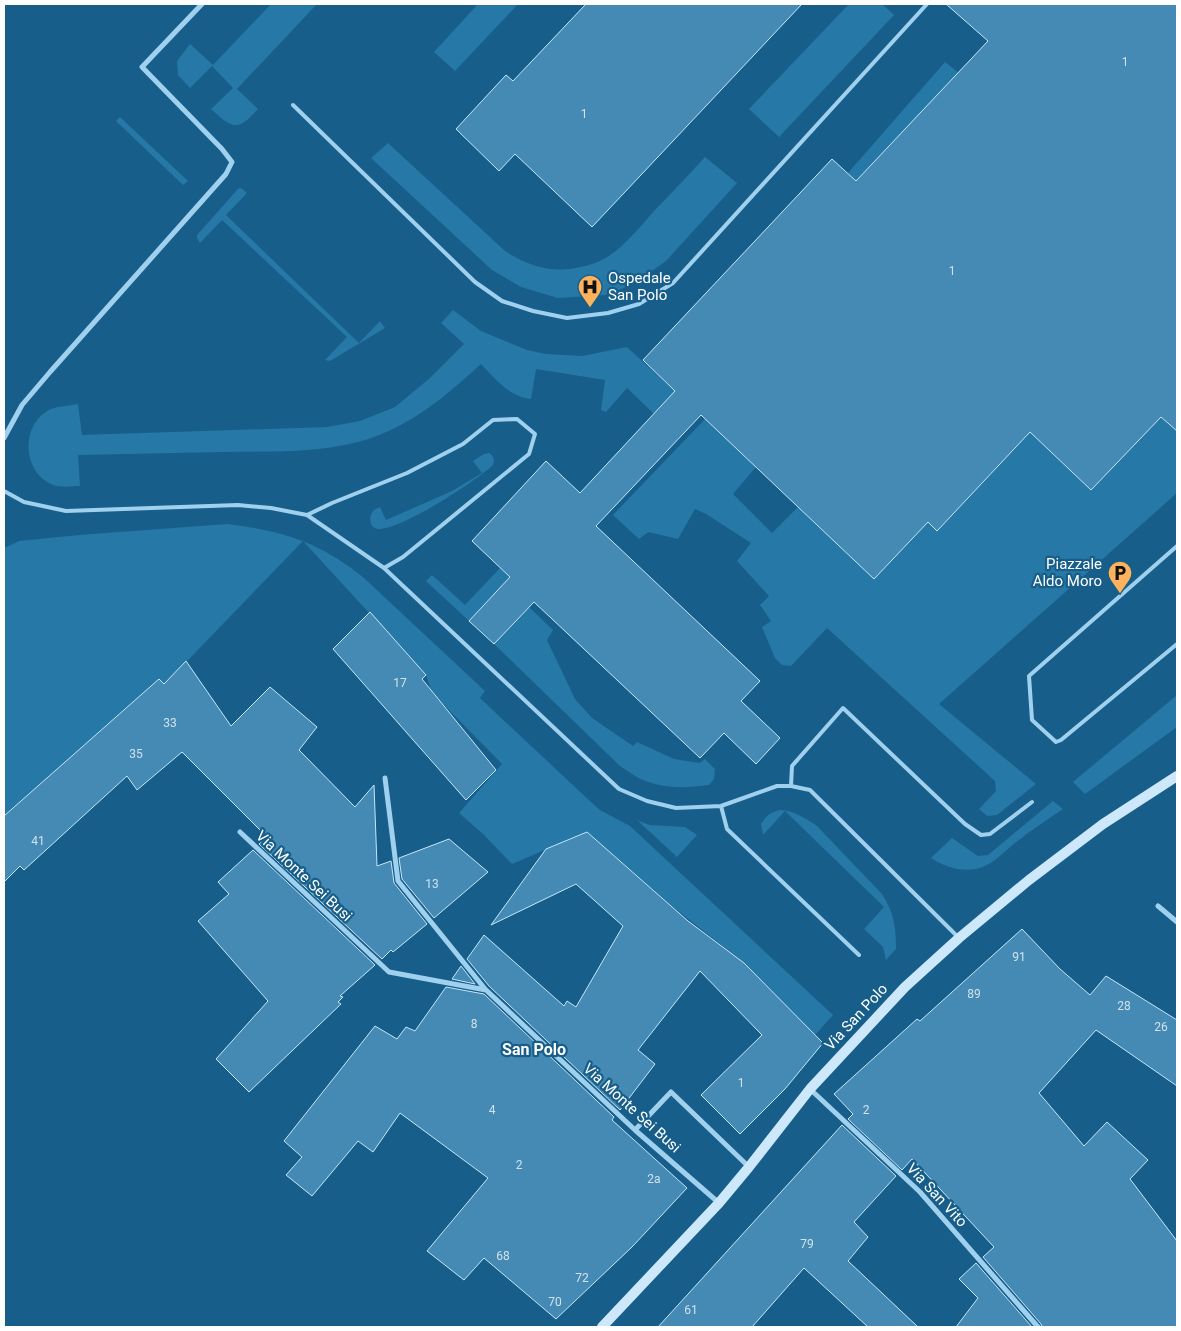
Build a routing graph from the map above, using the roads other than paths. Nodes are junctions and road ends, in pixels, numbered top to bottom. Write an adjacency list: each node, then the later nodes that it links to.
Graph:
1 (202, 4): 4 (street)
2 (927, 4): 3 (lane)
3 (293, 105)
4 (4, 438)
5 (4, 491): 6 (lane)
6 (307, 515): 8 (lane); 8 (lane)
7 (1177, 546): 9 (lane)
8 (384, 568): 14 (lane)
9 (1177, 644)
10 (1177, 776): 18 (main road, Via San Polo)
11 (385, 778): 20 (street, Via Monte Sei Busi)
12 (791, 786): 13 (lane); 14 (lane); 18 (lane)
13 (1032, 802)
14 (721, 806): 19 (lane)
15 (240, 832): 20 (street, Via Monte Sei Busi)
16 (1158, 906): 17 (street)
17 (1177, 922)
18 (959, 938): 21 (main road, Via San Polo)
19 (859, 955)
20 (486, 990): 22 (street, Via Monte Sei Busi)
21 (810, 1088): 23 (main road, Via San Polo); 26 (street, Via San Vito)
22 (635, 1130): 23 (street); 24 (street, Via Monte Sei Busi)
23 (749, 1167): 24 (main road, Via San Polo)
24 (719, 1203): 25 (main road, Via San Polo)
25 (602, 1327)
26 (1038, 1327)

